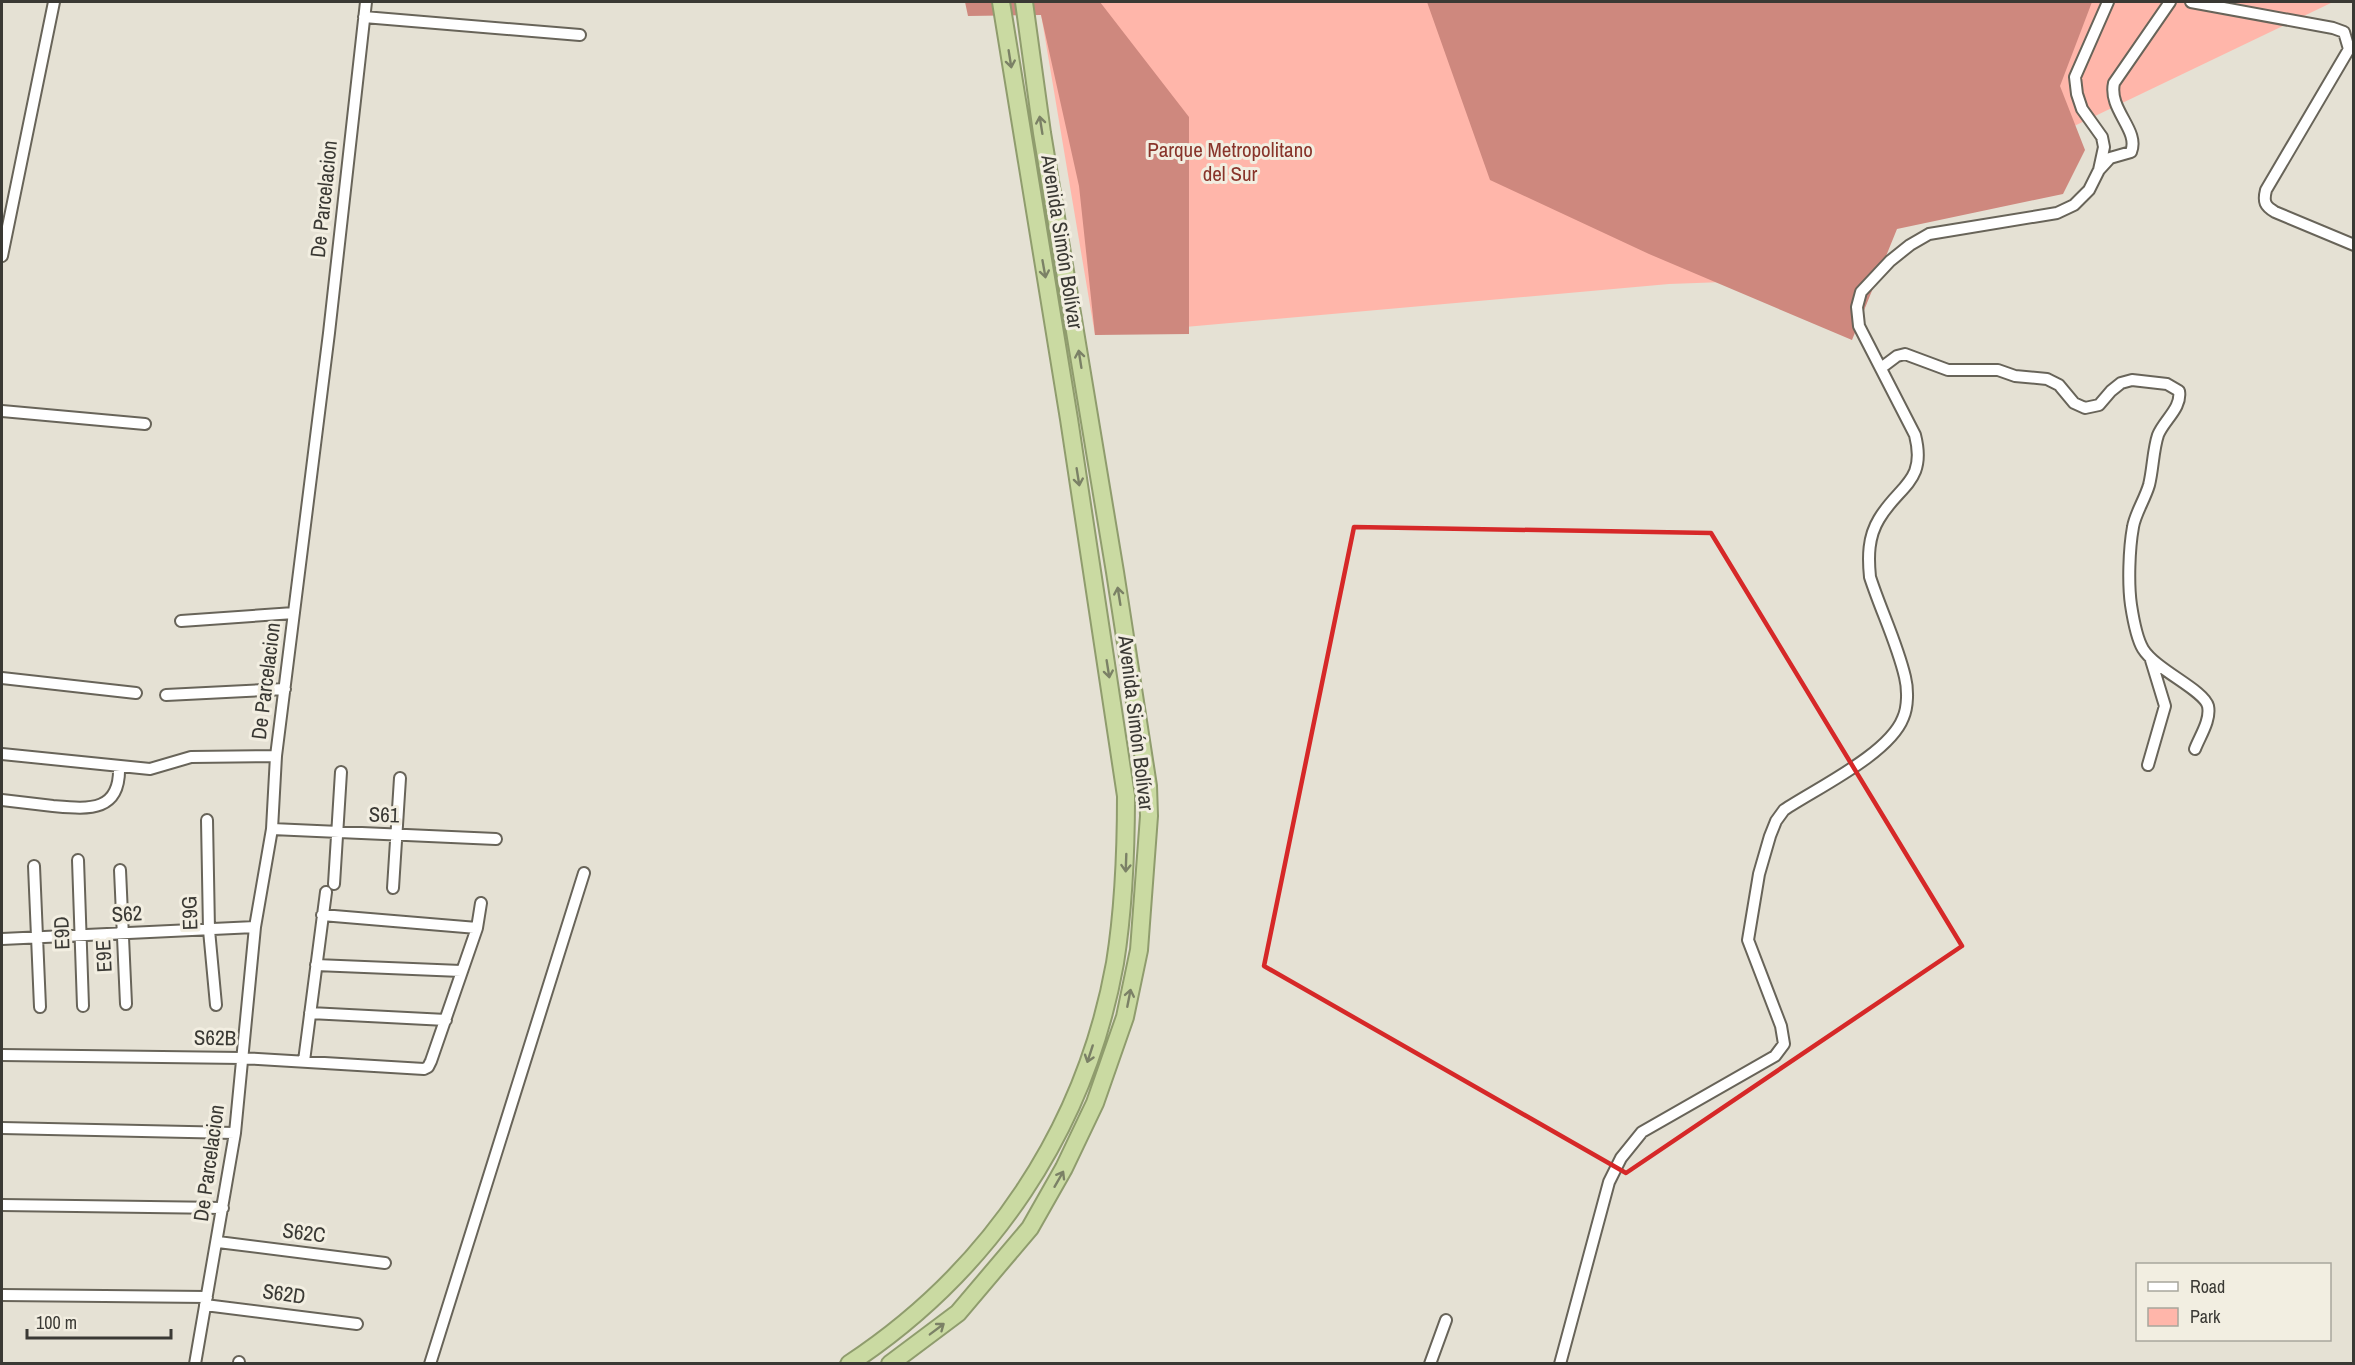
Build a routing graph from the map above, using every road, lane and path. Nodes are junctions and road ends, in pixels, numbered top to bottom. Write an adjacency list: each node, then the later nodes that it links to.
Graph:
1 (54, 2): 13 (street)
2 (366, 2): 8 (street, De Parcelacion)
3 (1001, 2): 17 (highway, Avenida Simón Bolívar, one-way to 17)
4 (1024, 2): 16 (highway, Avenida Simón Bolívar, one-way to 4)
5 (2108, 2): 11 (street)
6 (2170, 2): 11 (street)
7 (2191, 2): 9 (street)
8 (364, 17): 10 (street); 19 (street, De Parcelacion)
9 (2349, 31): 12 (street)
10 (580, 35)
11 (2099, 170): 14 (street)
12 (2354, 246)
13 (2, 256)
14 (1881, 368): 21 (street); 79 (street)
15 (2, 411): 18 (street)
16 (1089, 416): 17 (highway); 77 (highway, Avenida Simón Bolívar, one-way to 16)
17 (1069, 419): 76 (highway, Avenida Simón Bolívar, one-way to 76)
18 (145, 424)
19 (294, 613): 20 (street); 23 (street, De Parcelacion)
20 (181, 621)
21 (2151, 659): 26 (street); 29 (street)
22 (2, 678): 24 (street)
23 (285, 689): 25 (street); 28 (street, De Parcelacion)
24 (136, 693)
25 (166, 695)
26 (2194, 749)
27 (2, 754): 30 (street)
28 (276, 756): 30 (street); 35 (street, De Parcelacion)
29 (2148, 765)
30 (119, 766): 33 (street)
31 (340, 772): 36 (street)
32 (400, 778): 37 (street)
33 (2, 800)
34 (207, 820): 48 (street, E9G)
35 (272, 829): 36 (street, S61); 46 (street, De Parcelacion)
36 (338, 832): 37 (street, S61); 45 (street)
37 (396, 835): 38 (street, S61); 43 (street)
38 (496, 839)
39 (78, 860): 50 (street, E9D)
40 (34, 866): 51 (street)
41 (120, 870): 49 (street, E9E)
42 (584, 873): 75 (street)
43 (393, 888)
44 (481, 903): 47 (street)
45 (322, 915): 47 (street); 53 (street)
46 (255, 927): 48 (street, S62); 62 (street, De Parcelacion)
47 (477, 928): 54 (street)
48 (209, 930): 49 (street, S62); 56 (street, E9G)
49 (122, 935): 50 (street, S62); 55 (street, E9E)
50 (81, 936): 51 (street, S62); 57 (street, E9D)
51 (37, 938): 52 (street, S62); 58 (street)
52 (2, 939)
53 (316, 965): 54 (street); 59 (street)
54 (461, 971): 60 (street)
55 (126, 1004)
56 (216, 1005)
57 (83, 1006)
58 (40, 1007)
59 (310, 1013): 60 (street); 63 (street)
60 (446, 1020): 63 (street, S62B)
61 (2, 1055): 62 (street, S62B)
62 (242, 1058): 63 (street, S62B); 65 (street, De Parcelacion)
63 (304, 1061)
64 (2, 1128): 65 (street)
65 (235, 1133): 67 (street, De Parcelacion)
66 (2, 1205): 67 (street)
67 (223, 1208): 68 (street, De Parcelacion)
68 (218, 1242): 69 (street, S62C); 71 (street, De Parcelacion)
69 (385, 1263)
70 (2, 1295): 71 (street, S62D)
71 (206, 1301): 73 (street, S62D); 74 (street, De Parcelacion)
72 (1446, 1320): 78 (street)
73 (357, 1324)
74 (195, 1364)
75 (430, 1364)
76 (849, 1364)
77 (890, 1364)
78 (1430, 1364)
79 (1560, 1364)

